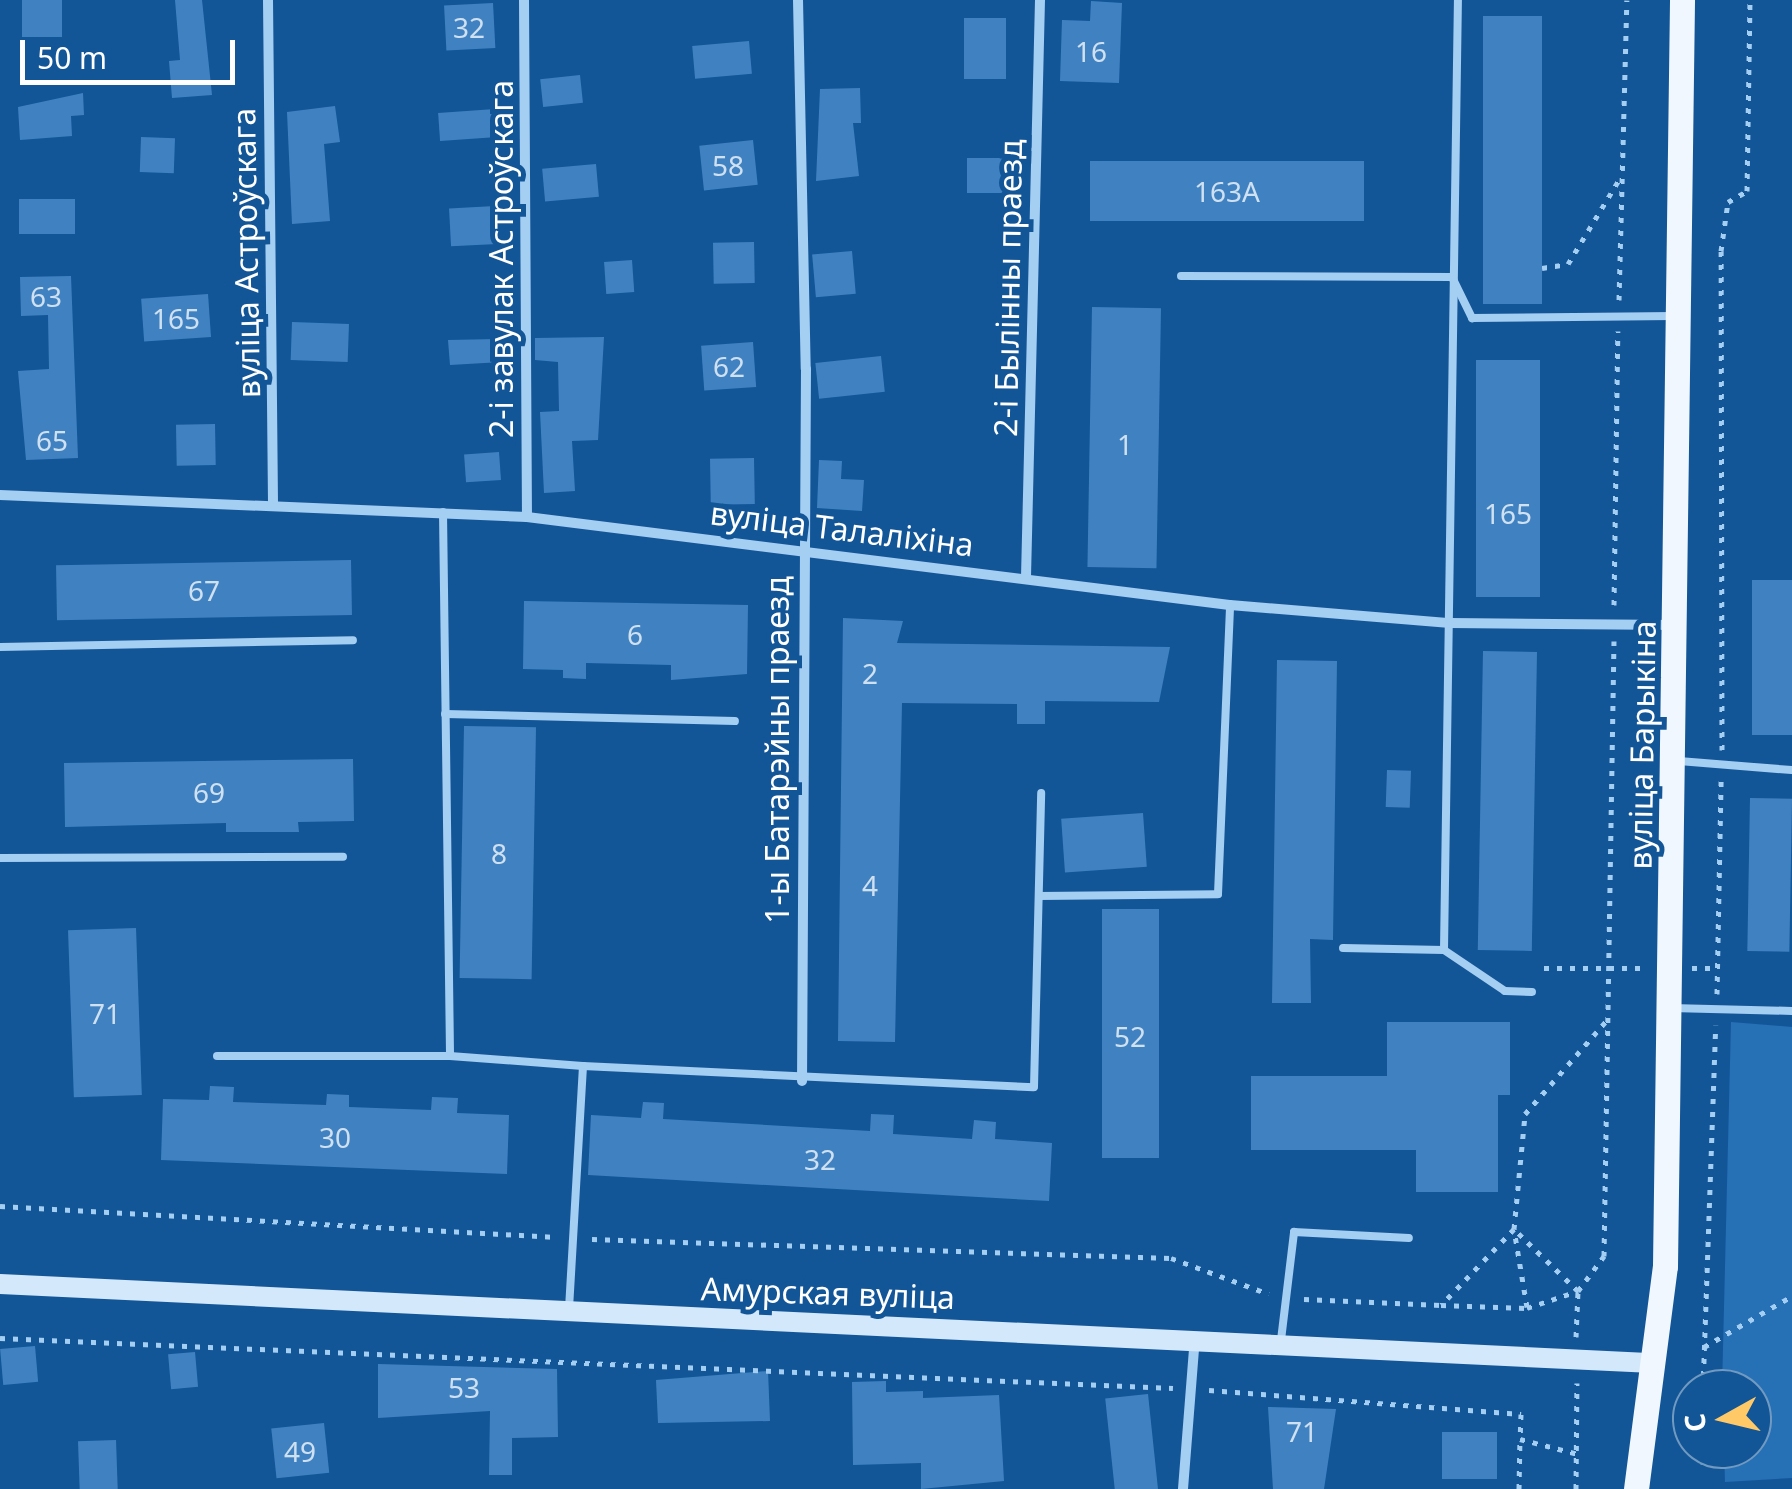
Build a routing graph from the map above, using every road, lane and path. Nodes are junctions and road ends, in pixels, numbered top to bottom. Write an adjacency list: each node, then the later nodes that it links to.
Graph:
1 (268, 0): 16 (street, вуліца Астроўскага)
2 (524, 0): 18 (street, 2-і завулак Астроўскага)
3 (798, 0): 19 (street, 1-ы Батарэйны праезд)
4 (1040, 0): 20 (street, 2-і Былінны праезд)
5 (1458, 0): 12 (lane)
6 (1627, 0): 9 (path)
7 (1682, 0): 13 (main road, вуліца Барыкіна)
8 (1750, 0): 30 (path)
9 (1622, 175): 10 (path); 14 (path)
10 (1542, 268)
11 (1181, 276): 12 (lane)
12 (1452, 277): 14 (lane); 22 (lane)
13 (1678, 316): 14 (lane); 24 (main road, вуліца Барыкіна)
14 (1618, 317): 23 (path)
15 (0, 495): 16 (street, вуліца Талаліхіна)
16 (273, 506): 17 (street, вуліца Талаліхіна)
17 (443, 512): 18 (street, вуліца Талаліхіна); 27 (lane)
18 (527, 517): 19 (street, вуліца Талаліхіна)
19 (802, 549): 20 (street, вуліца Талаліхіна); 50 (street, 1-ы Батарэйны праезд)
20 (1026, 577): 21 (street, вуліца Талаліхіна)
21 (1230, 605): 22 (street, вуліца Талаліхіна); 35 (lane)
22 (1450, 622): 23 (street, вуліца Талаліхіна); 37 (lane)
23 (1614, 625): 24 (street, вуліца Талаліхіна); 39 (path)
24 (1676, 625): 29 (main road, вуліца Барыкіна)
25 (353, 640): 26 (lane)
26 (0, 648)
27 (445, 714): 28 (lane); 48 (lane)
28 (735, 721)
29 (1674, 760): 30 (lane); 40 (main road, вуліца Барыкіна)
30 (1722, 768): 31 (lane); 41 (path)
31 (1792, 770)
32 (1041, 792): 35 (lane)
33 (343, 857): 34 (lane)
34 (0, 858)
35 (1039, 896): 50 (lane)
36 (1343, 948): 37 (lane)
37 (1444, 950): 42 (lane)
38 (1544, 968): 39 (path)
39 (1610, 968): 40 (path); 46 (path)
40 (1672, 968): 41 (path); 43 (main road, вуліца Барыкіна)
41 (1716, 968): 44 (path)
42 (1532, 992)
43 (1671, 1008): 44 (lane); 67 (main road, вуліца Барыкіна)
44 (1717, 1008): 45 (lane); 65 (path)
45 (1792, 1011)
46 (1608, 1019): 52 (path); 56 (path)
47 (217, 1056): 48 (lane)
48 (450, 1056): 49 (lane)
49 (583, 1066): 50 (lane); 53 (lane)
50 (802, 1081)
51 (0, 1206): 53 (path)
52 (1514, 1229): 56 (path); 59 (path); 60 (path)
53 (574, 1238): 58 (path); 61 (lane)
54 (1408, 1238): 58 (lane)
55 (0, 1284): 61 (street, Амурская вуліца)
56 (1578, 1291): 60 (path); 66 (path)
57 (1792, 1296): 65 (path)
58 (1282, 1298): 59 (path); 64 (lane)
59 (1441, 1304): 60 (path)
60 (1527, 1308)
61 (569, 1314): 62 (street, Амурская вуліца)
62 (1195, 1337): 64 (street, Амурская вуліца); 69 (street)
63 (0, 1338): 69 (path)
64 (1281, 1340): 66 (street, Амурская вуліца)
65 (1704, 1347): 68 (path)
66 (1575, 1356): 67 (street, Амурская вуліца); 71 (path)
67 (1653, 1362): 72 (main road, вуліца Барыкіна)
68 (1704, 1369)
69 (1194, 1389): 70 (path); 73 (street)
70 (1520, 1439): 71 (path); 74 (path)
71 (1582, 1454): 75 (path)
72 (1638, 1488)
73 (1183, 1489)
74 (1520, 1489)
75 (1576, 1489)

